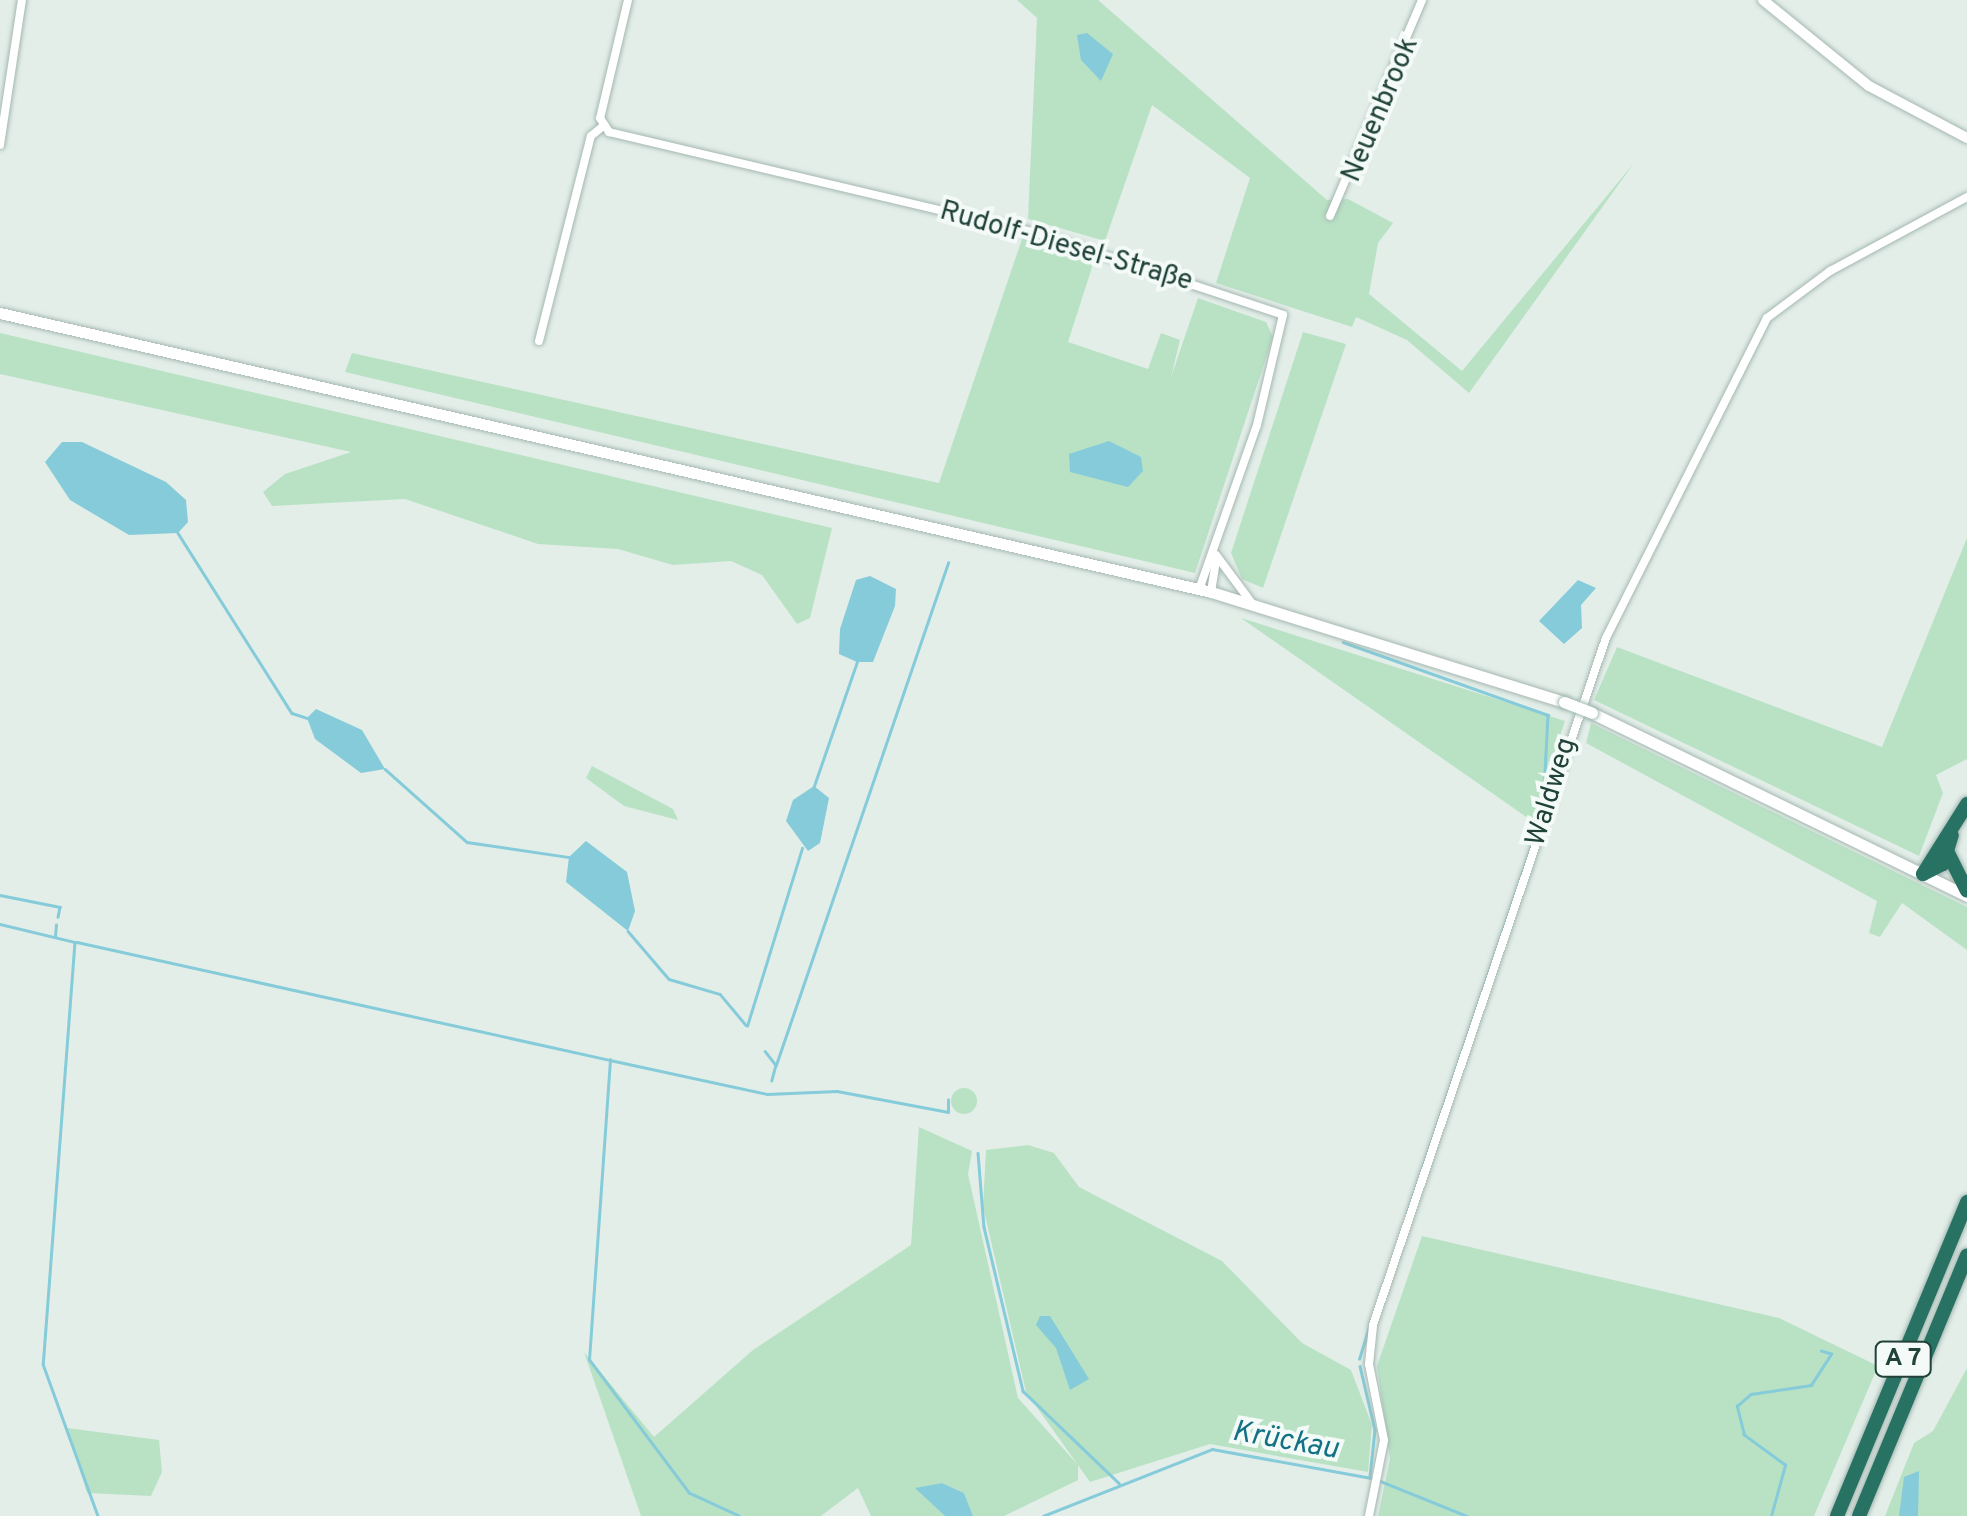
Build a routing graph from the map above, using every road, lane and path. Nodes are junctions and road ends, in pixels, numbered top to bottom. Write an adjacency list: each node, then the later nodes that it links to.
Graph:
1 (22, 0): 7 (street)
2 (628, 0): 5 (street)
3 (1422, 0): 9 (street, Neuenbrook)
4 (1763, 0): 6 (street)
5 (602, 126): 11 (street); 12 (street, Rudolf-Diesel-Straße)
6 (1967, 138)
7 (0, 144)
8 (1967, 197): 24 (street, Waldweg)
9 (1330, 216)
10 (0, 313): 13 (main road)
11 (539, 341)
12 (1216, 555): 13 (street, Rudolf-Diesel-Straße); 14 (street)
13 (1205, 591): 14 (main road)
14 (1252, 603): 18 (main road, bridge)
15 (1967, 804): 16 (highway)
16 (1953, 830): 17 (highway); 18 (highway)
17 (1948, 852): 18 (highway); 19 (highway)
18 (1923, 874): 19 (main road)
19 (1967, 894)
20 (1967, 1202): 25 (highway, A 7)
21 (1967, 1255): 23 (highway, A 7)
22 (1967, 1264): 23 (highway)
23 (1958, 1278): 26 (highway, A 7)
24 (1368, 1516)
25 (1837, 1516)
26 (1859, 1516)

